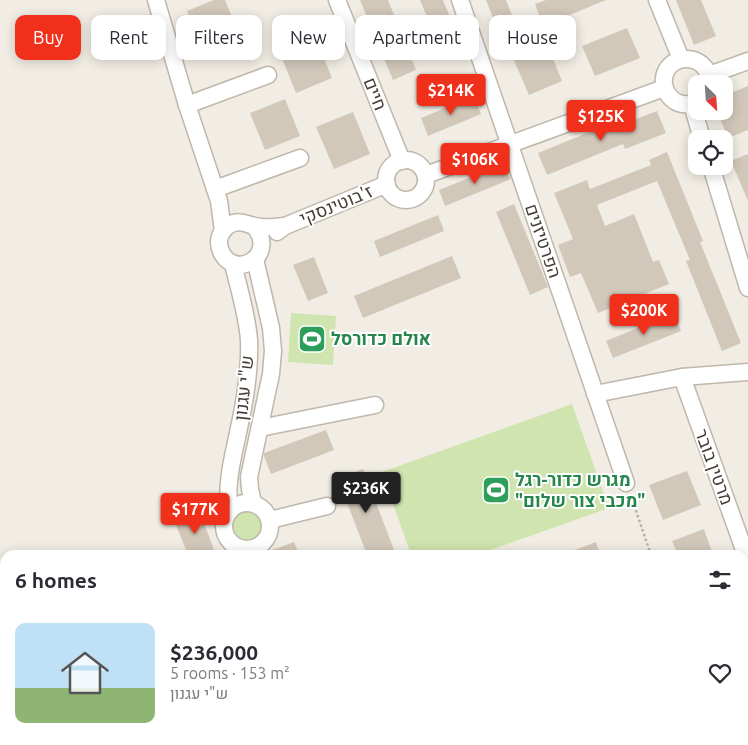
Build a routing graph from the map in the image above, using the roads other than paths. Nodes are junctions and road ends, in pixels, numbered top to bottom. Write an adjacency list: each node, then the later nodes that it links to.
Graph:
1 (156, 0): 12 (street)
2 (337, 0): 15 (street, חיים)
3 (460, 0): 13 (street, הפרטיזנים)
4 (657, 0): 5 (street)
5 (681, 59): 8 (street); 10 (street)
6 (748, 61): 9 (street)
7 (268, 75): 12 (street)
8 (708, 75)
9 (720, 75)
10 (664, 88): 11 (street); 13 (street)
11 (688, 104)
12 (187, 105): 19 (street)
13 (510, 144): 16 (street); 28 (street, הפרטיזנים)
14 (300, 158): 19 (street)
15 (402, 161): 16 (street); 18 (street)
16 (426, 175): 18 (street)
17 (714, 175): 25 (street)
18 (387, 184): 21 (street, ז'בוטינסקי)
19 (217, 195): 20 (street); 22 (street)
20 (247, 224): 21 (street, ז'בוטינסקי); 22 (street); 23 (street)
21 (285, 226): 23 (street, ז'בוטינסקי)
22 (222, 231): 24 (street)
23 (258, 253): 24 (street); 30 (street, ש"י עגנון)
24 (233, 264): 34 (street, ש"י עגנון)
25 (748, 288)
26 (748, 372): 27 (street)
27 (682, 377): 28 (street); 38 (street, מרטין בובר)
28 (596, 394): 31 (street, הפרטיזנים)
29 (375, 405): 30 (street)
30 (260, 428): 32 (street, ש"י עגנון)
31 (626, 483)
32 (253, 503): 34 (street); 35 (street)
33 (327, 506): 35 (street)
34 (229, 512): 36 (street)
35 (270, 520): 37 (street)
36 (230, 547): 37 (street)
37 (263, 549)
38 (744, 550)

